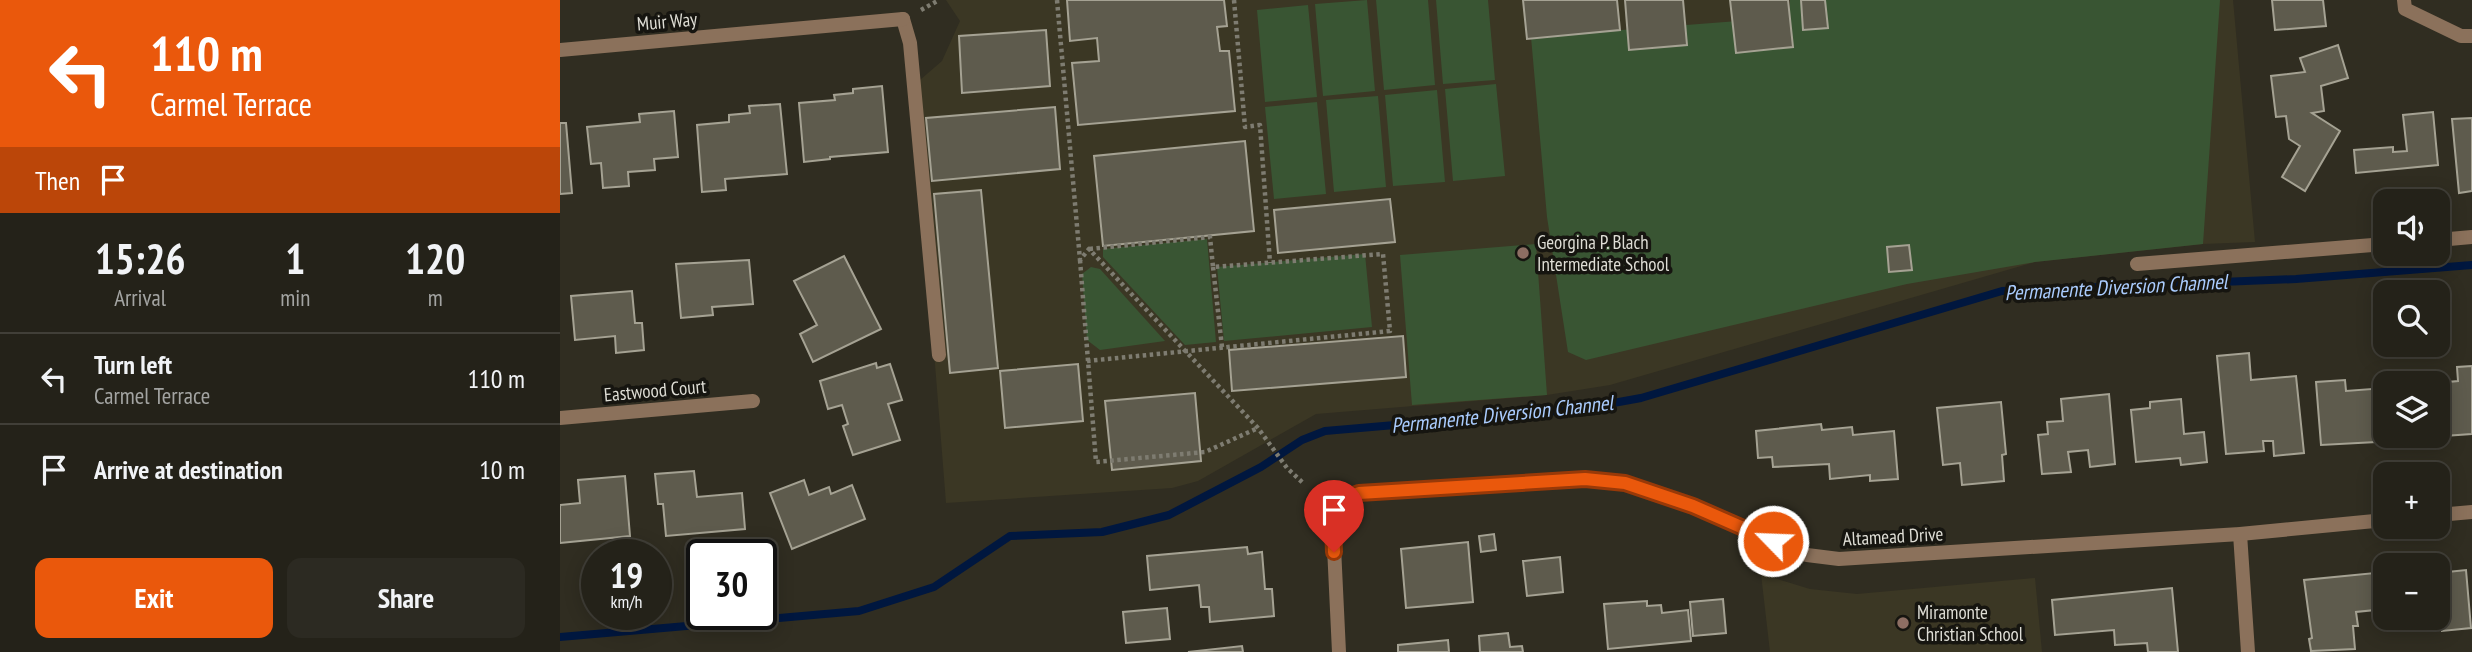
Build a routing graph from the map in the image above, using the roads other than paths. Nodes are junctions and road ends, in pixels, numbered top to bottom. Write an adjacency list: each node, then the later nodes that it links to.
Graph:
1 (2404, 0): 2 (street)
2 (2472, 36)
3 (560, 50): 8 (street, Muir Way)
4 (2472, 237): 5 (street)
5 (2450, 239)
6 (2373, 245): 7 (street)
7 (2137, 264)
8 (939, 355)
9 (753, 401): 10 (street, Eastwood Court)
10 (560, 418)
11 (2472, 512): 12 (street)
12 (2450, 514)
13 (2373, 521): 14 (street, Altamead Drive)
14 (2240, 534): 15 (street, Altamead Drive); 16 (street)
15 (1339, 652)
16 (2249, 652)

